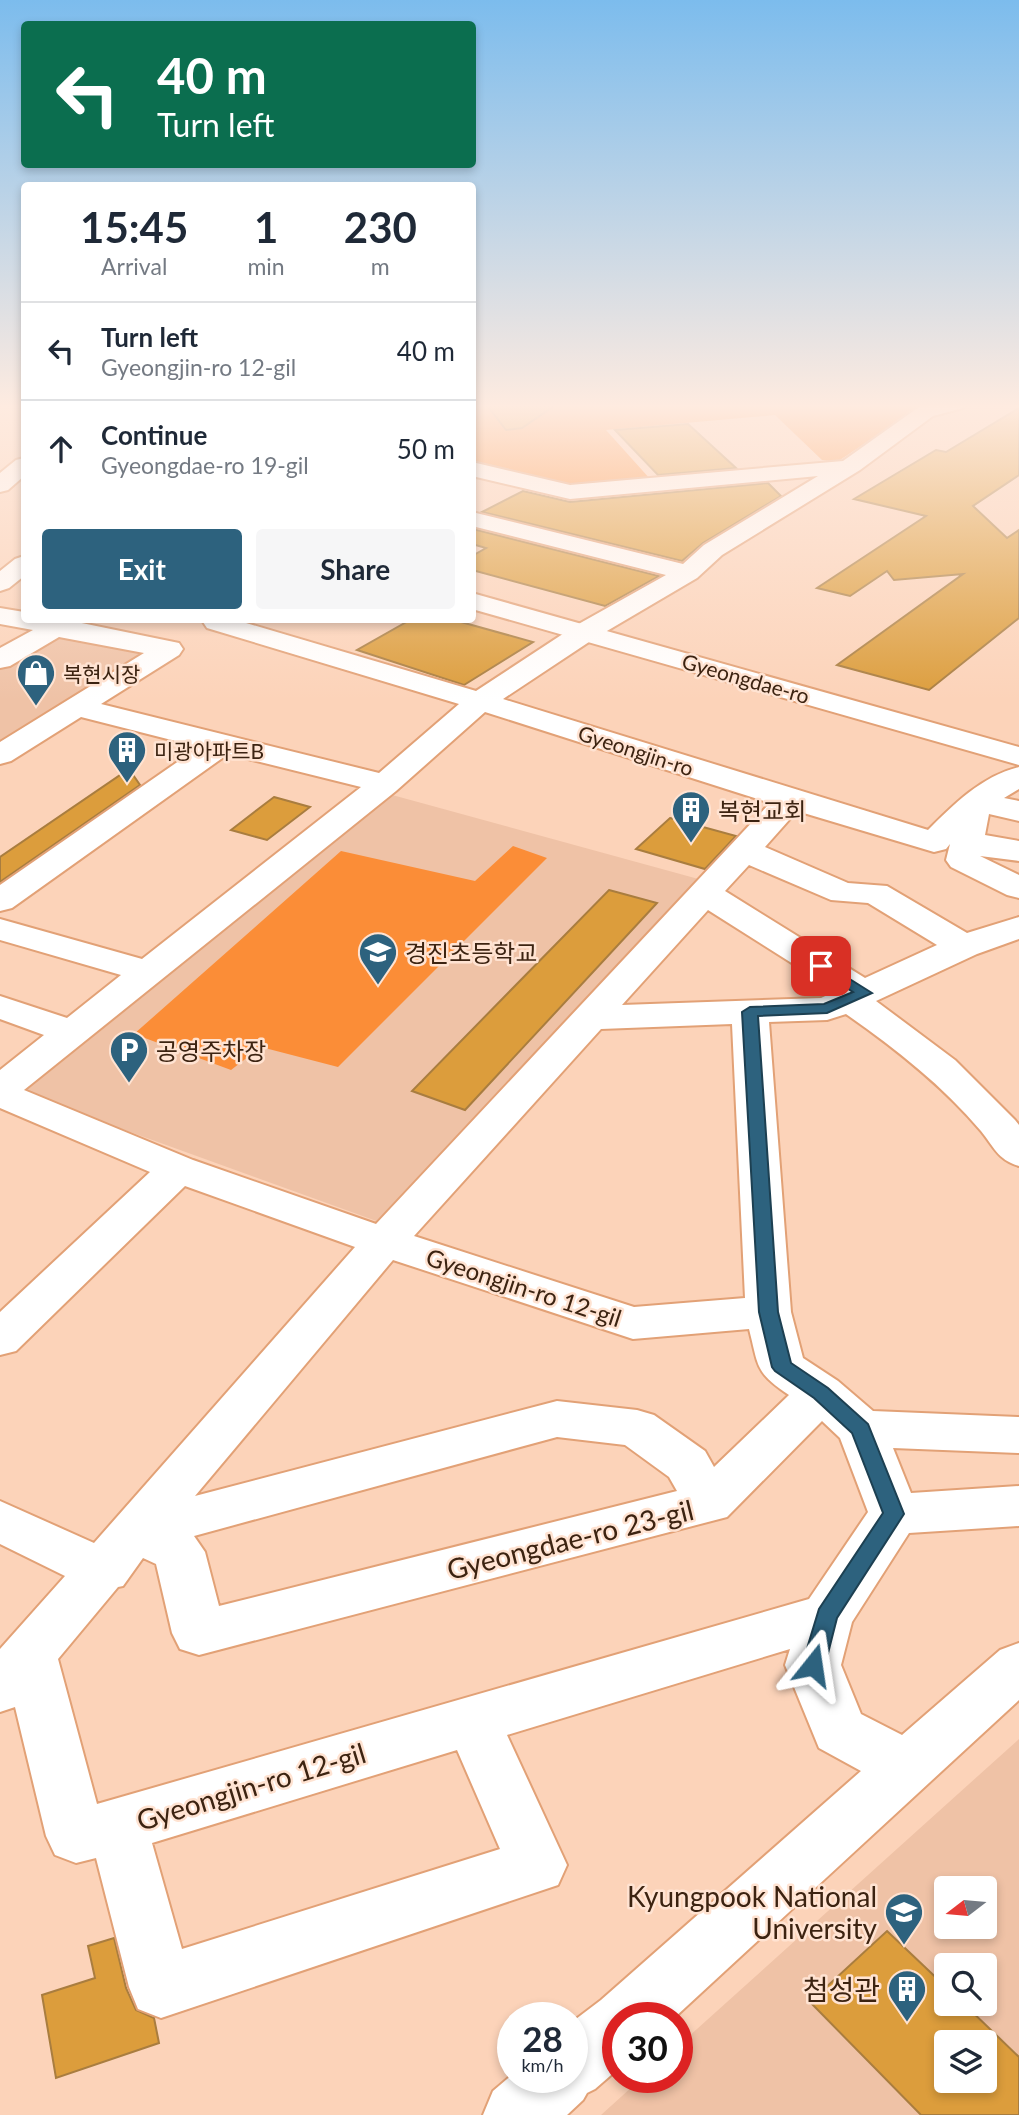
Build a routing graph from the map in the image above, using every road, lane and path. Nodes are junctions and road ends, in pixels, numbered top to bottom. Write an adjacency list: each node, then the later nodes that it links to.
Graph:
1 (559, 503): 4 (street)
2 (790, 503): 6 (street)
3 (476, 520): 4 (street)
4 (509, 528): 6 (street)
5 (21, 566): 7 (street)
6 (688, 573): 15 (street)
7 (0, 583)
8 (476, 602): 15 (street, Gyeongdae-ro)
9 (0, 616): 10 (street)
10 (21, 620)
11 (215, 623): 16 (street)
12 (225, 623): 18 (street, Gyeongjin-ro)
13 (48, 624): 14 (street); 17 (street); 22 (street)
14 (111, 626): 16 (street)
15 (584, 632): 18 (street); 21 (street, Gyeongdae-ro)
16 (179, 646): 19 (street)
17 (0, 659)
18 (480, 701): 24 (street); 25 (street, Gyeongjin-ro)
19 (84, 709): 20 (street); 22 (street)
20 (223, 744): 24 (street); 33 (street)
21 (1019, 756)
22 (0, 758)
23 (1019, 776): 26 (street)
24 (385, 784): 38 (street)
25 (791, 799): 26 (street); 29 (street)
26 (976, 801): 27 (street); 28 (street)
27 (1019, 811)
28 (969, 842): 30 (street); 31 (street)
29 (743, 850): 32 (street); 36 (street)
30 (1019, 851)
31 (1019, 888)
32 (704, 892): 39 (street); 42 (street)
33 (0, 901)
34 (1019, 927): 36 (street)
35 (16, 933): 37 (street); 38 (street)
36 (964, 946): 39 (street)
37 (0, 962)
38 (148, 972): 43 (street)
39 (857, 997): 41 (street); 45 (street)
40 (0, 1007): 43 (street)
41 (750, 1012): 42 (street); 48 (street)
42 (587, 1018): 47 (street)
43 (72, 1032): 44 (street)
44 (0, 1091): 46 (street, Gyeongjin-ro 12-gil)
45 (1019, 1153)
46 (178, 1169): 47 (street, Gyeongjin-ro 12-gil); 49 (street)
47 (384, 1242): 48 (street, Gyeongjin-ro 12-gil); 57 (street)
48 (768, 1312): 50 (street)
49 (0, 1339)
50 (821, 1393): 51 (street); 53 (street)
51 (861, 1429): 52 (street); 55 (street)
52 (1019, 1435)
53 (709, 1503): 57 (street, Gyeongdae-ro 23-gil); 57 (street, Gyeongdae-ro 23-gil)
54 (1019, 1506): 55 (street)
55 (894, 1514): 59 (street)
56 (0, 1521): 58 (street)
57 (137, 1531): 58 (street)
58 (104, 1570): 61 (street)
59 (827, 1616): 62 (street, Gyeongjin-ro 12-gil); 63 (street)
60 (1019, 1666): 63 (street)
61 (15, 1673): 64 (street)
62 (472, 1721): 64 (street, Gyeongjin-ro 12-gil); 64 (street)
63 (907, 1766): 65 (street)
64 (118, 1826)
65 (644, 2002)
66 (602, 2039): 67 (street)
67 (588, 2052)
68 (542, 2093): 69 (street)
69 (517, 2115)

